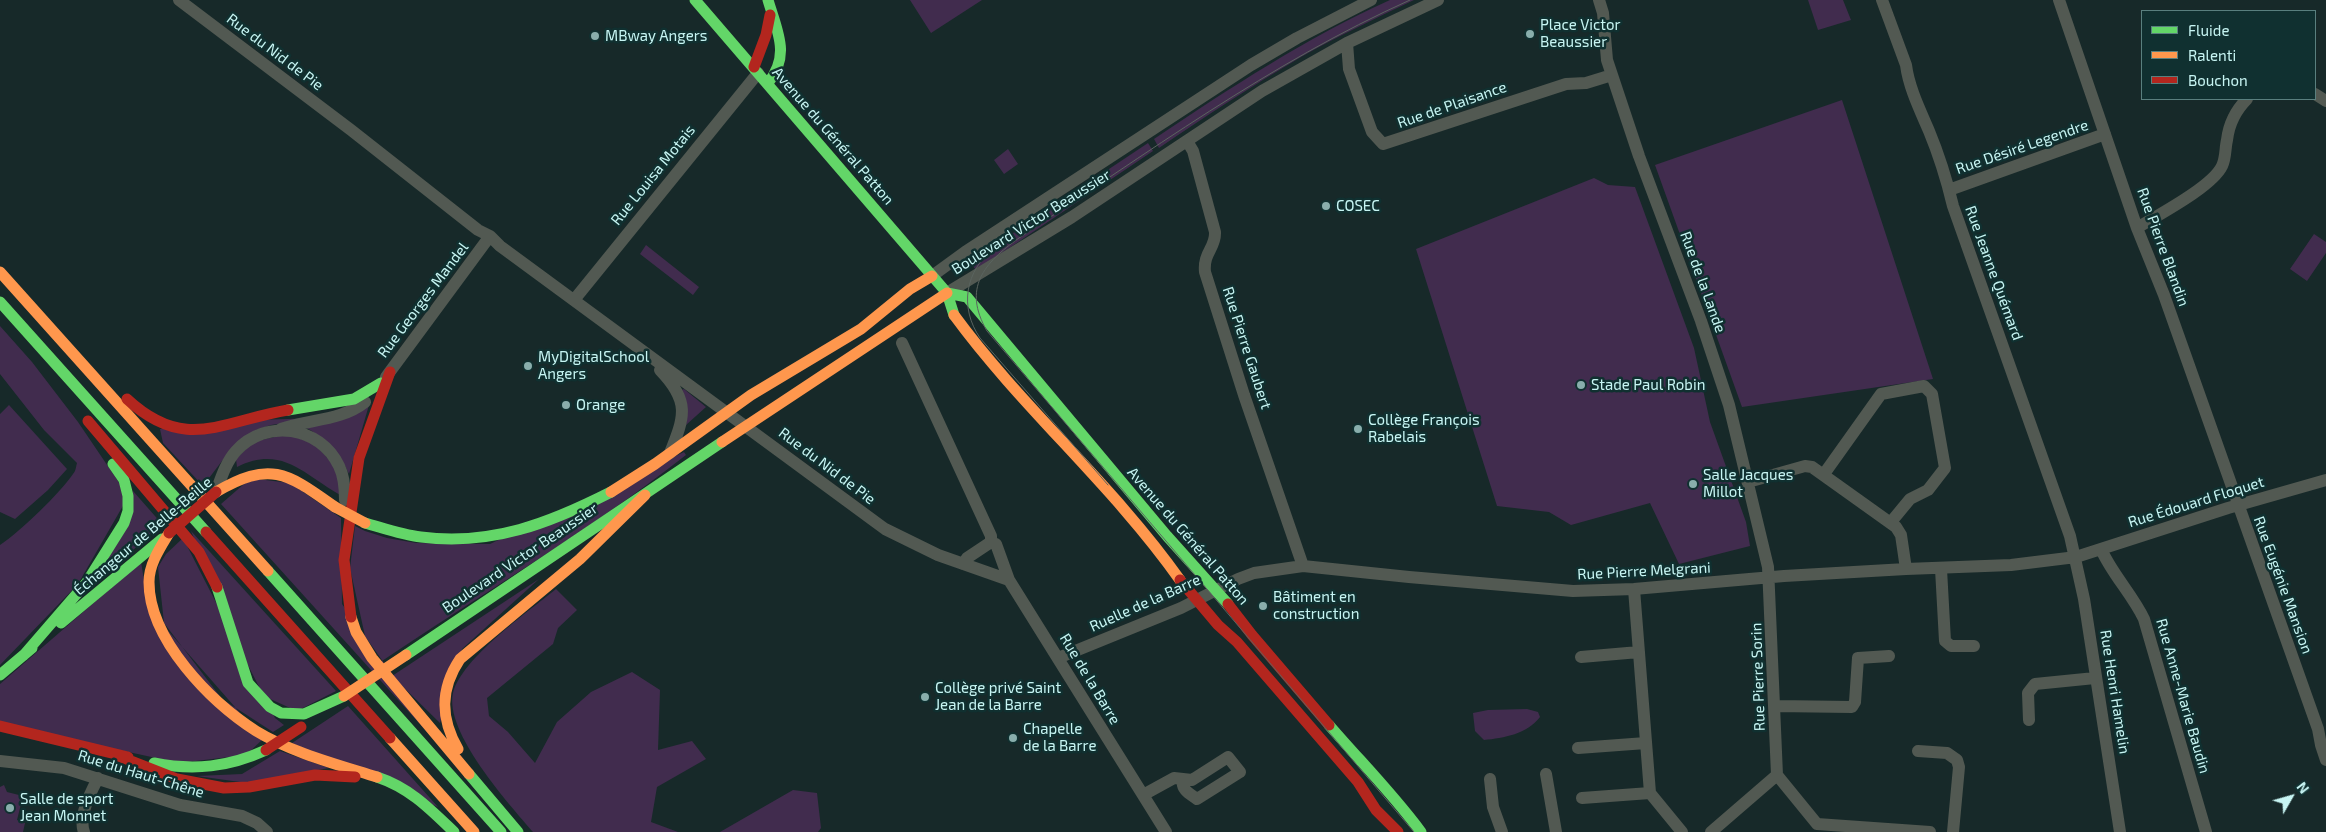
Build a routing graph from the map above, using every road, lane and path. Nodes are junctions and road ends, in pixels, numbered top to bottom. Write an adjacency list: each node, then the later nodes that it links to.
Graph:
1 (179, 0): 24 (street, Rue du Nid de Pie)
2 (695, 0): 11 (main road, Avenue du Général Patton)
3 (1371, 0): 26 (street, Boulevard Victor Beaussier)
4 (1438, 0): 10 (street, Boulevard Victor Beaussier)
5 (1599, 0): 17 (street, Rue de la Lande)
6 (1882, 0): 22 (street, Rue Jeanne Quémard)
7 (2058, 0): 20 (street, Rue Pierre Blandin)
8 (770, 5): 9 (main road); 13 (main road)
9 (769, 30): 11 (main road); 12 (main road)
10 (1347, 42): 14 (street, Boulevard Victor Beaussier); 15 (street, Rue de Plaisance)
11 (734, 44): 16 (main road, Avenue du Général Patton)
12 (764, 45): 13 (main road); 16 (main road)
13 (782, 50): 18 (main road)
14 (1327, 54): 15 (street); 21 (street, Boulevard Victor Beaussier)
15 (1349, 69): 17 (street, Rue de Plaisance)
16 (756, 70): 18 (main road, Avenue du Général Patton); 28 (street, Rue Louisa Motais)
17 (1612, 75): 43 (street, Rue de la Lande)
18 (768, 84): 26 (main road, Avenue du Général Patton)
19 (2246, 100): 23 (street)
20 (2105, 134): 22 (street, Rue Désiré Legendre); 23 (street, Rue Pierre Blandin)
21 (1187, 140): 27 (street, Boulevard Victor Beaussier); 55 (street, Rue Pierre Gaubert)
22 (1949, 190): 52 (street, Rue Jeanne Quémard)
23 (2137, 228): 46 (street, Rue Pierre Blandin)
24 (490, 236): 28 (street, Rue du Nid de Pie); 35 (street, Rue Georges Mandel)
25 (0, 272): 34 (main road)
26 (932, 276): 27 (main road, Avenue du Général Patton); 37 (main road, Boulevard Victor Beaussier)
27 (947, 293): 38 (main road, Boulevard Victor Beaussier); 60 (main road, Avenue du Général Patton); 62 (main road, Avenue du Général Patton)
28 (574, 300): 32 (street, Rue du Nid de Pie)
29 (0, 302): 97 (main road)
30 (0, 318): 33 (main road)
31 (902, 343): 50 (street, Rue de la Barre)
32 (642, 350): 37 (street, Rue du Nid de Pie); 40 (street, Rue du Nid de Pie)
33 (30, 354)
34 (86, 369): 36 (main road); 98 (main road)
35 (390, 372): 36 (street, Rue Georges Mandel); 53 (main road)
36 (381, 383): 39 (street, Rue Georges Mandel)
37 (728, 412): 38 (street, Rue du Nid de Pie); 40 (main road, Boulevard Victor Beaussier); 45 (main road, Boulevard Victor Beaussier)
38 (747, 426): 45 (main road, Boulevard Victor Beaussier); 54 (street, Rue du Nid de Pie)
39 (281, 429): 44 (street, Rue Georges Mandel); 53 (street)
40 (670, 454): 47 (main road, Boulevard Victor Beaussier)
41 (1824, 474): 43 (street); 48 (street); 48 (street)
42 (2326, 480): 46 (street, Rue Édouard Floquet)
43 (1748, 482): 58 (street, Rue de la Lande)
44 (216, 492): 47 (main road, Échangeur de Belle-Beille, bridge); 49 (main road, Échangeur de Belle-Beille, bridge)
45 (649, 492): 72 (main road, Boulevard Victor Beaussier, bridge); 90 (main road)
46 (2237, 506): 51 (street, Rue Édouard Floquet); 80 (street, Rue Eugénie Mansion)
47 (576, 512)
48 (1891, 522): 57 (street)
49 (169, 533): 65 (main road, Échangeur de Belle-Beille); 86 (main road)
50 (991, 542): 54 (street); 59 (street, Rue de la Barre)
51 (2101, 549): 52 (street, Rue Édouard Floquet); 109 (street, Rue Anne-Marie Baudin)
52 (2076, 557): 56 (street, Rue Pierre Melgrani); 70 (street, Rue Henri Hamelin)
53 (344, 560): 90 (main road)
54 (963, 564): 59 (street, Rue du Nid de Pie)
55 (1303, 566): 60 (street, Rue Pierre Melgrani); 61 (street, Rue Pierre Melgrani)
56 (1941, 568): 57 (street, Rue Pierre Melgrani); 63 (street)
57 (1906, 569): 58 (street, Rue Pierre Melgrani)
58 (1770, 578): 61 (street, Rue Pierre Melgrani); 71 (street, Rue Pierre Sorin)
59 (1009, 580): 68 (street, Rue de la Barre)
60 (1217, 589): 62 (street, Ruelle de la Barre); 101 (main road, Avenue du Général Patton)
61 (1634, 589): 64 (street)
62 (1197, 600): 68 (street, Ruelle de la Barre); 92 (main road, Avenue du Général Patton)
63 (1974, 646)
64 (1639, 652): 67 (street); 75 (street)
65 (23, 656): 69 (main road, Échangeur de Belle-Beille); 72 (main road)
66 (1888, 656): 71 (street)
67 (1581, 657)
68 (1058, 658): 88 (street, Rue de la Barre)
69 (0, 676)
70 (2096, 678): 73 (street); 108 (street, Rue Henri Hamelin)
71 (1775, 706): 82 (street, Rue Pierre Sorin)
72 (327, 708): 78 (main road, bridge)
73 (2029, 720)
74 (0, 726): 78 (main road)
75 (1646, 743): 76 (street); 87 (street)
76 (1578, 748)
77 (1918, 751): 107 (street)
78 (116, 754): 86 (main road)
79 (0, 760): 83 (street, Rue du Haut-Chêne)
80 (2326, 760)
81 (1546, 774): 103 (street)
82 (1777, 775): 91 (street); 105 (street)
83 (98, 778): 94 (street); 95 (street, Rue du Haut-Chêne)
84 (1490, 779): 102 (street)
85 (1183, 780): 88 (street)
86 (390, 782): 96 (main road)
87 (1650, 793): 89 (street); 104 (street)
88 (1143, 795): 100 (street, Rue de la Barre)
89 (1582, 798)
90 (492, 800): 99 (main road)
91 (1812, 828): 93 (street)
92 (1392, 829)
93 (1895, 831): 106 (street)
94 (84, 832)
95 (267, 832)
96 (454, 832)
97 (474, 832)
98 (501, 832)
99 (518, 832)
100 (1166, 832)
101 (1421, 832)
102 (1502, 832)
103 (1556, 832)
104 (1682, 832)
105 (1711, 832)
106 (1930, 832)
107 (1953, 832)
108 (2120, 832)
109 (2206, 832)

